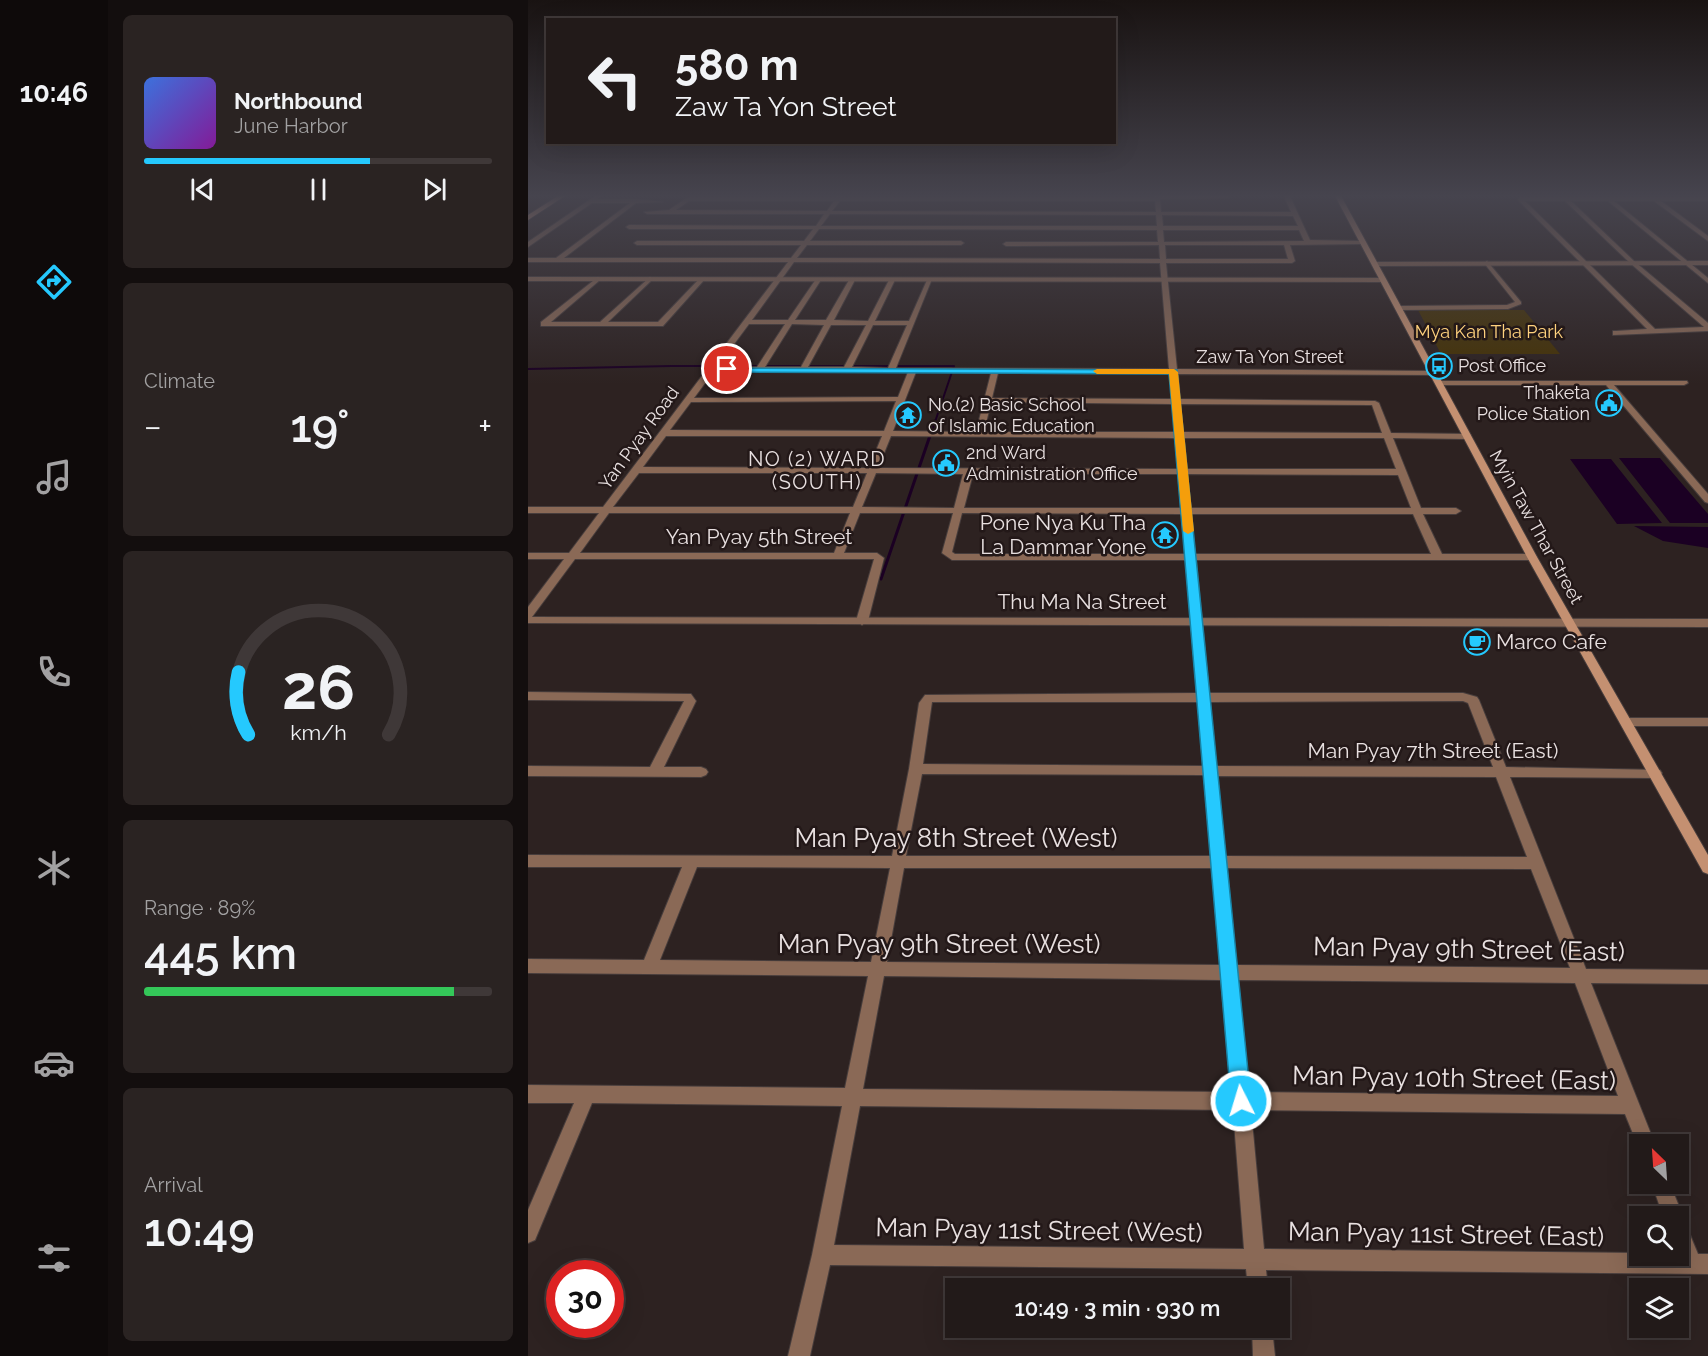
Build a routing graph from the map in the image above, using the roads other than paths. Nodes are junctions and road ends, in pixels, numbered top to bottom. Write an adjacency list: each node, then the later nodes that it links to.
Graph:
1 (562, 257): 13 (street)
2 (621, 257): 14 (street)
3 (794, 257): 15 (street, Yan Pyay Road)
4 (955, 257): 16 (street)
5 (1002, 257): 17 (street)
6 (1163, 257): 18 (street)
7 (1291, 257): 18 (street)
8 (1371, 257): 24 (main road, Myin Taw Thar Street)
9 (1581, 257): 21 (street)
10 (1627, 257): 19 (street)
11 (1679, 257): 22 (street)
12 (528, 260): 13 (street)
13 (558, 260): 14 (street)
14 (617, 261): 15 (street)
15 (791, 261): 16 (street); 28 (street, Yan Pyay Road)
16 (953, 261): 17 (street)
17 (1001, 261): 18 (street)
18 (1163, 261): 33 (street)
19 (1632, 262): 21 (street); 22 (street); 44 (street)
20 (1487, 263): 21 (street); 24 (street); 37 (street)
21 (1587, 263): 45 (street)
22 (1686, 263): 23 (street); 36 (street)
23 (1708, 263)
24 (1375, 264): 34 (main road, Myin Taw Thar Street)
25 (598, 279): 26 (street); 35 (street); 43 (street)
26 (650, 279): 27 (street); 43 (street)
27 (702, 279): 28 (street); 43 (street)
28 (777, 280): 29 (street); 38 (street, Yan Pyay Road)
29 (818, 280): 30 (street); 39 (street)
30 (852, 280): 31 (street); 40 (street)
31 (892, 280): 32 (street); 41 (street)
32 (930, 280): 33 (street); 42 (street)
33 (1165, 280): 34 (street); 54 (street)
34 (1383, 280): 37 (main road, Myin Taw Thar Street)
35 (530, 281)
36 (1708, 281)
37 (1400, 308): 55 (main road, Myin Taw Thar Street)
38 (745, 322): 39 (street); 47 (street, Yan Pyay Road)
39 (790, 322): 40 (street); 48 (street)
40 (827, 323): 41 (street); 49 (street)
41 (870, 323): 42 (street); 50 (street)
42 (910, 323): 51 (street)
43 (602, 324)
44 (1708, 328): 45 (street)
45 (1653, 331): 46 (street)
46 (1616, 333)
47 (710, 369): 48 (street, Zaw Ta Yon Street); 60 (street, Yan Pyay Road)
48 (759, 370): 49 (street, Zaw Ta Yon Street)
49 (803, 370): 50 (street, Zaw Ta Yon Street)
50 (847, 370): 51 (street, Zaw Ta Yon Street)
51 (891, 370): 52 (street, Zaw Ta Yon Street)
52 (913, 370): 53 (street, Zaw Ta Yon Street); 59 (street)
53 (995, 371): 54 (street, Zaw Ta Yon Street); 61 (street)
54 (1174, 372): 55 (street, Zaw Ta Yon Street); 62 (street)
55 (1434, 373): 56 (main road, Myin Taw Thar Street)
56 (1439, 383): 58 (street); 66 (main road, Myin Taw Thar Street)
57 (1684, 383): 58 (street)
58 (1609, 384): 74 (street)
59 (901, 399): 60 (street); 64 (street)
60 (688, 400): 63 (street, Yan Pyay Road)
61 (988, 400): 62 (street); 65 (street)
62 (1176, 402): 67 (street); 68 (street)
63 (663, 433): 64 (street); 69 (street, Yan Pyay Road)
64 (887, 435): 65 (street); 70 (street)
65 (979, 435): 67 (street)
66 (1467, 436): 68 (street); 87 (main road, Myin Taw Thar Street)
67 (1179, 437): 68 (street); 72 (street)
68 (1389, 438): 73 (street)
69 (636, 470): 70 (street); 77 (street, Yan Pyay Road)
70 (872, 470): 71 (street); 75 (street)
71 (969, 470): 72 (street); 78 (street)
72 (1183, 472): 73 (street); 81 (street)
73 (1402, 472): 79 (street)
74 (1708, 500)
75 (858, 509): 77 (street); 78 (street); 84 (street)
76 (528, 510): 77 (street)
77 (607, 510): 83 (street, Yan Pyay Road)
78 (958, 510): 81 (street); 85 (street)
79 (1417, 511): 80 (street); 81 (street); 86 (street)
80 (1456, 511)
81 (1187, 512): 85 (street)
82 (528, 556): 83 (street, Yan Pyay 5th Street)
83 (572, 556): 84 (street, Yan Pyay 5th Street); 88 (street, Yan Pyay Road)
84 (838, 556): 90 (street, Yan Pyay 5th Street)
85 (1191, 557): 86 (street); 91 (street)
86 (1438, 557): 87 (street)
87 (1533, 557): 92 (main road, Myin Taw Thar Street)
88 (528, 615)
89 (528, 620): 90 (street, Thu Ma Na Street)
90 (862, 621): 91 (street, Thu Ma Na Street)
91 (1196, 622): 92 (street, Thu Ma Na Street); 95 (street)
92 (1569, 623): 93 (street, Thu Ma Na Street); 96 (main road, Myin Taw Thar Street)
93 (1708, 623)
94 (528, 696): 100 (street)
95 (1204, 699): 98 (street); 101 (street); 103 (street)
96 (1627, 722): 97 (street); 104 (main road, Myin Taw Thar Street)
97 (1708, 722)
98 (916, 769): 101 (street, Man Pyay 7th Street (East)); 107 (street)
99 (528, 771): 100 (street)
100 (655, 771): 102 (street)
101 (1210, 771): 103 (street, Man Pyay 7th Street (East)); 108 (street)
102 (702, 772)
103 (1501, 772): 104 (street, Man Pyay 7th Street (East)); 109 (street)
104 (1655, 773): 110 (main road, Myin Taw Thar Street)
105 (528, 861): 106 (street, Man Pyay 8th Street (West))
106 (692, 861): 107 (street, Man Pyay 8th Street (West)); 112 (street)
107 (898, 862): 108 (street, Man Pyay 8th Street (West)); 113 (street)
108 (1219, 862): 109 (street, Man Pyay 8th Street (West)); 114 (street)
109 (1536, 863): 115 (street)
110 (1708, 868)
111 (528, 966): 112 (street, Man Pyay 9th Street (West))
112 (649, 967): 113 (street, Man Pyay 9th Street (West))
113 (877, 969): 114 (street, Man Pyay 9th Street (West)); 119 (street)
114 (1229, 972): 115 (street, Man Pyay 9th Street (East)); 120 (street)
115 (1580, 977): 116 (street, Man Pyay 9th Street (East)); 121 (street)
116 (1708, 977)
117 (528, 1094): 118 (street, Man Pyay 10th Street (East))
118 (587, 1094): 119 (street, Man Pyay 10th Street (East)); 123 (street)
119 (852, 1097): 120 (street, Man Pyay 10th Street (East)); 125 (street)
120 (1241, 1101): 121 (street, Man Pyay 10th Street (East)); 126 (street)
121 (1630, 1105): 122 (street)
122 (1642, 1134)
123 (528, 1233)
124 (1689, 1247): 127 (street)
125 (822, 1255): 126 (street, Man Pyay 11st Street (West)); 130 (street)
126 (1256, 1259): 127 (street, Man Pyay 11st Street (East)); 128 (street)
127 (1700, 1264)
128 (1257, 1278)
129 (1263, 1338): 131 (street)
130 (799, 1356)
131 (1264, 1356)

